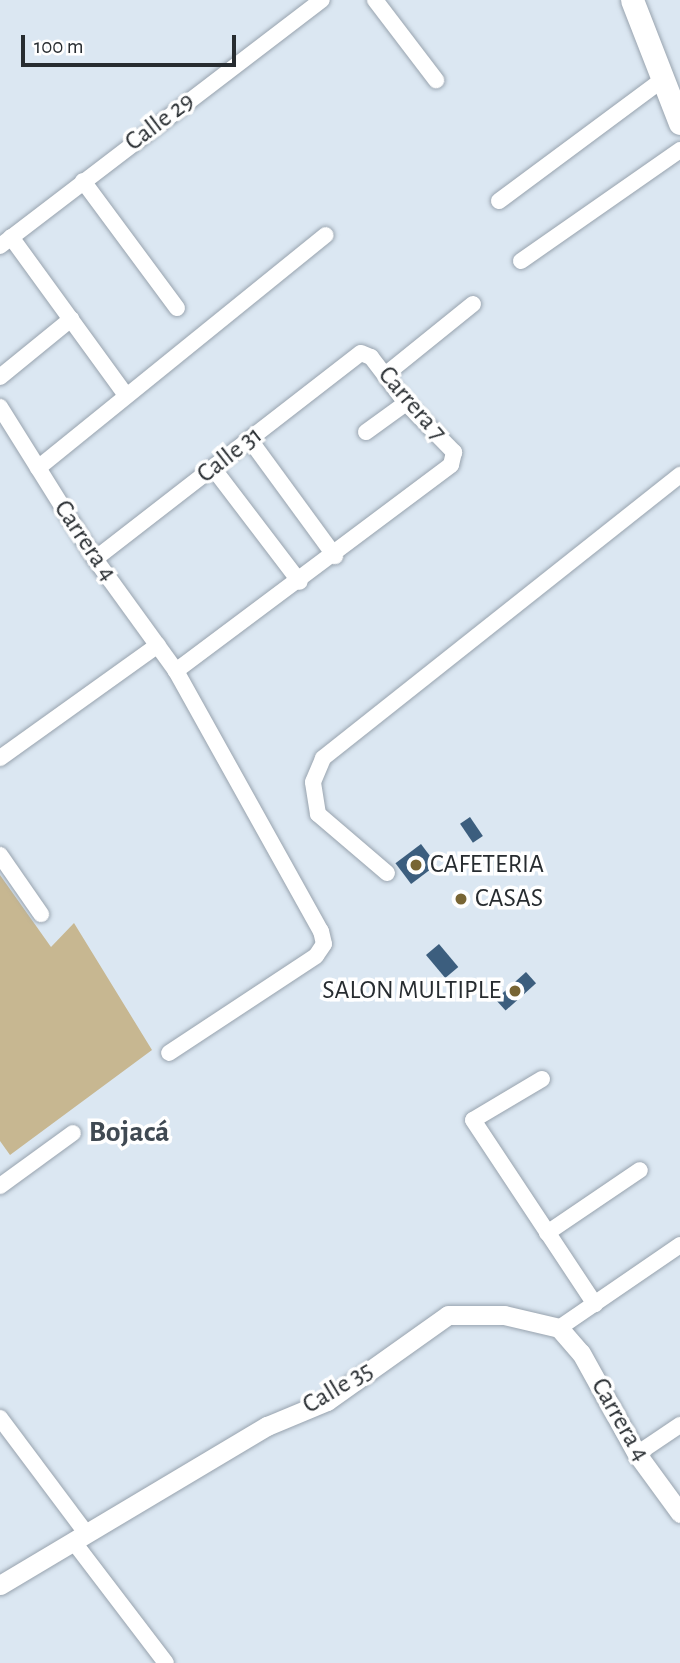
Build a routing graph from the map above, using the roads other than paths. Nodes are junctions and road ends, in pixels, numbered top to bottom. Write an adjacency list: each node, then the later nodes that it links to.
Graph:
1 (322, 0): 8 (street, Calle 29)
2 (375, 0): 5 (street)
3 (632, 0): 4 (main road)
4 (663, 79): 6 (main road); 9 (street)
5 (436, 80)
6 (680, 123)
7 (680, 150): 12 (street)
8 (83, 181): 11 (street, Calle 29); 14 (street)
9 (499, 201)
10 (326, 235): 19 (street)
11 (5, 241): 15 (street)
12 (522, 261)
13 (473, 304): 17 (street)
14 (177, 308)
15 (71, 319): 18 (street); 19 (street)
16 (365, 352): 17 (street, Carrera 7); 23 (street, Calle 31)
17 (385, 375): 20 (street, Carrera 7)
18 (0, 377)
19 (126, 395): 24 (street)
20 (406, 403): 22 (street); 27 (street, Carrera 7)
21 (0, 407): 24 (street, Carrera 4)
22 (366, 432)
23 (250, 440): 25 (street, Calle 31); 27 (street)
24 (38, 468): 28 (street, Carrera 4)
25 (213, 468): 28 (street, Calle 31); 29 (street)
26 (680, 475): 34 (street)
27 (334, 556): 29 (street)
28 (95, 559): 30 (street, Carrera 4)
29 (300, 582): 31 (street)
30 (158, 645): 31 (street, Carrera 4); 32 (street)
31 (176, 671): 36 (street, Carrera 4)
32 (0, 758)
33 (0, 855): 35 (street)
34 (387, 873)
35 (41, 914)
36 (169, 1053)
37 (542, 1079): 41 (street)
38 (73, 1133): 40 (street)
39 (640, 1170): 41 (street)
40 (0, 1186)
41 (547, 1233): 43 (street)
42 (680, 1245): 43 (street)
43 (595, 1304): 44 (street)
44 (559, 1328): 47 (street, Carrera 4); 49 (street, Calle 35)
45 (0, 1418): 49 (street)
46 (680, 1425): 47 (street)
47 (637, 1454): 48 (street, Carrera 4)
48 (680, 1513)
49 (80, 1537): 50 (street, Calle 35); 51 (street)
50 (0, 1585)
51 (166, 1663)

